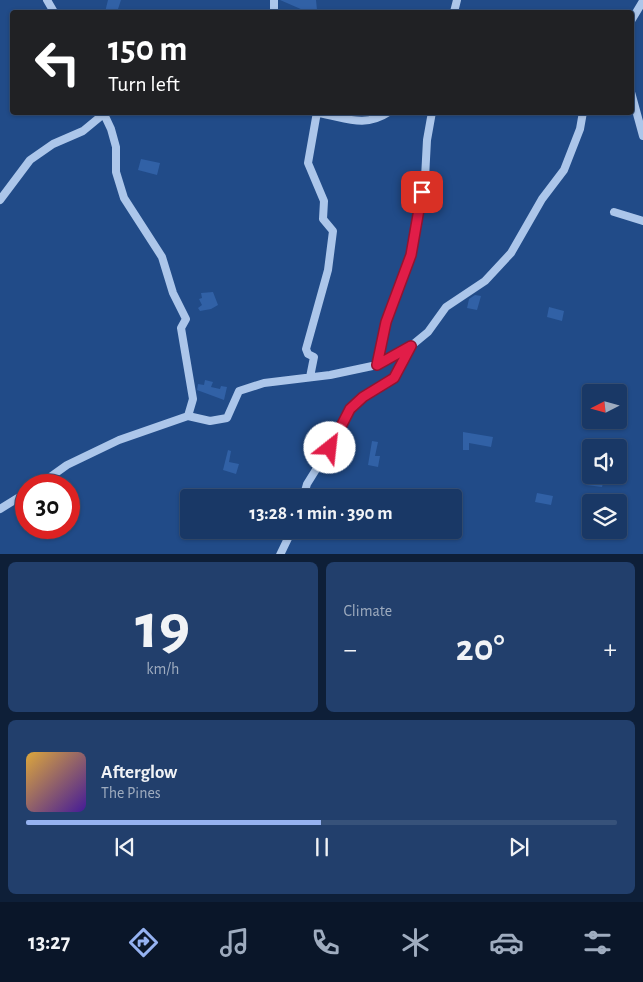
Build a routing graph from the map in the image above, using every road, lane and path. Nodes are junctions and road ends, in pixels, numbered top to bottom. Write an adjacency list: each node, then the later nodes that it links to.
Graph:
1 (643, 1): 2 (street)
2 (634, 16)
3 (634, 103): 11 (street)
4 (102, 115): 12 (street)
5 (105, 115): 18 (street)
6 (318, 115): 17 (street)
7 (326, 115): 8 (street)
8 (384, 115)
9 (431, 115): 16 (street)
10 (582, 115): 15 (street)
11 (643, 136)
12 (0, 200)
13 (614, 212): 14 (street)
14 (643, 221)
15 (411, 346): 16 (street); 20 (street)
16 (377, 365): 17 (street)
17 (310, 378): 18 (street)
18 (188, 416): 19 (street)
19 (54, 474)
20 (306, 489)
21 (15, 500): 22 (street)
22 (0, 509)
23 (288, 539): 24 (street)
24 (280, 554)

